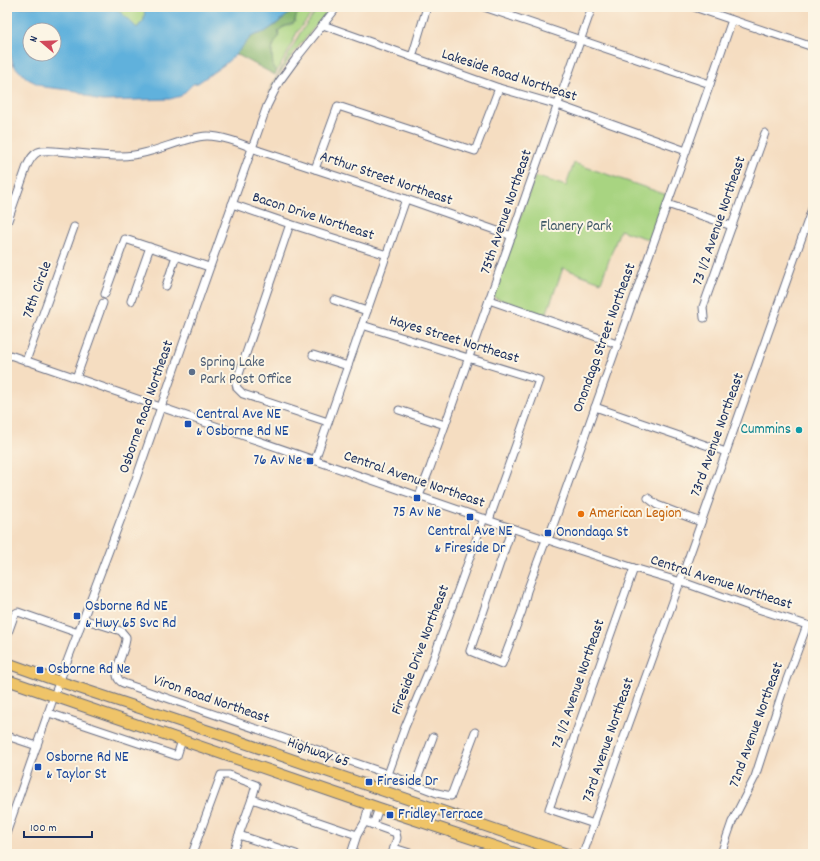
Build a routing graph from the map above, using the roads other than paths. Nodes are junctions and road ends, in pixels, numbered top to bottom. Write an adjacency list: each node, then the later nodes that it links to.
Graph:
1 (338, 7): 7 (street, Osborne Road Northeast)
2 (428, 7): 10 (street)
3 (484, 7): 8 (street)
4 (592, 7): 8 (street, 75th Avenue Northeast)
5 (694, 7): 6 (street)
6 (732, 20): 9 (street); 11 (street, Onondaga Street Northeast)
7 (323, 25): 10 (street, Lakeside Road Northeast); 15 (street, Osborne Road Northeast)
8 (581, 40): 11 (street); 13 (street, 75th Avenue Northeast)
9 (813, 47)
10 (412, 57): 12 (street, Lakeside Road Northeast)
11 (710, 84): 16 (street, Onondaga Street Northeast)
12 (499, 88): 13 (street, Lakeside Road Northeast); 17 (street)
13 (558, 105): 16 (street, Lakeside Road Northeast); 26 (street, 75th Avenue Northeast)
14 (765, 133): 24 (street, 73 1/2 Avenue Northeast)
15 (252, 148): 17 (street, Arthur Street Northeast); 19 (street, Osborne Road Northeast); 22 (street, Arthur Street Northeast)
16 (686, 151): 20 (street, Onondaga Street Northeast)
17 (315, 169): 18 (street, Arthur Street Northeast)
18 (406, 199): 26 (street, Arthur Street Northeast); 28 (street)
19 (232, 204): 23 (street, Bacon Drive Northeast); 30 (street, Osborne Road Northeast)
20 (667, 204): 24 (street); 40 (street, Onondaga Street Northeast)
21 (813, 206): 53 (street, 73rd Avenue Northeast)
22 (7, 223)
23 (290, 224): 28 (street, Bacon Drive Northeast); 51 (street)
24 (732, 226): 38 (street, 73 1/2 Avenue Northeast)
25 (74, 227): 44 (street, 78th Circle)
26 (512, 236): 34 (street, 75th Avenue Northeast)
27 (150, 247): 29 (street); 32 (street); 35 (street)
28 (387, 255): 37 (street)
29 (176, 256): 30 (street); 31 (street)
30 (210, 267): 48 (street, Osborne Road Northeast)
31 (166, 286)
32 (105, 294)
33 (334, 300): 37 (street)
34 (490, 300): 40 (street); 43 (street, 75th Avenue Northeast)
35 (131, 301)
36 (103, 302): 46 (street)
37 (367, 311): 39 (street)
38 (704, 318)
39 (362, 325): 43 (street, Hayes Street Northeast); 45 (street)
40 (617, 344): 49 (street, Onondaga Street Northeast)
41 (7, 354): 44 (street, Central Avenue Northeast)
42 (313, 355): 45 (street)
43 (469, 358): 47 (street, Hayes Street Northeast); 52 (street, 75th Avenue Northeast)
44 (26, 360): 46 (street, Central Avenue Northeast)
45 (348, 366): 51 (street)
46 (76, 378): 48 (street, Central Avenue Northeast)
47 (539, 380): 57 (street, Fireside Drive Northeast)
48 (161, 407): 54 (street, Central Avenue Northeast); 63 (street, Osborne Road Northeast)
49 (595, 407): 53 (street); 60 (street, Onondaga Street Northeast)
50 (399, 410): 52 (street)
51 (328, 422): 54 (street)
52 (445, 425): 55 (street, 75th Avenue Northeast)
53 (726, 452): 58 (street, 73rd Avenue Northeast)
54 (315, 460): 55 (street, Central Avenue Northeast)
55 (419, 496): 57 (street, Central Avenue Northeast)
56 (648, 498): 58 (street)
57 (486, 519): 59 (street, Central Avenue Northeast); 77 (street, Fireside Drive Northeast)
58 (701, 522): 62 (street, 73rd Avenue Northeast)
59 (512, 528): 60 (street, Central Avenue Northeast); 60 (street, Onondaga Street Northeast)
60 (547, 539): 61 (street, Central Avenue Northeast)
61 (634, 568): 62 (street, Central Avenue Northeast); 84 (street, 73 1/2 Avenue Northeast)
62 (680, 582): 64 (street, Central Avenue Northeast); 84 (street, 73rd Avenue Northeast)
63 (83, 619): 66 (street, Osborne Road Northeast); 77 (street, Viron Road Northeast)
64 (810, 626): 98 (street, 72nd Avenue Northeast)
65 (7, 632): 66 (street)
66 (78, 633): 69 (street, Osborne Road Northeast)
67 (7, 663): 69 (highway, Highway 65)
68 (7, 680): 70 (highway)
69 (60, 682): 70 (street, Osborne Road Northeast); 79 (highway, Highway 65)
70 (54, 696): 71 (street, Osborne Road Northeast); 75 (highway)
71 (49, 713): 75 (street); 76 (street, Osborne Road Northeast)
72 (475, 732): 78 (street, Viron Road Northeast)
73 (7, 736): 76 (street)
74 (433, 737): 78 (street)
75 (182, 740): 81 (highway)
76 (37, 746): 86 (street, Osborne Road Northeast)
77 (387, 774): 78 (street, Viron Road Northeast); 79 (street, Fireside Drive Northeast)
78 (414, 785)
79 (382, 791): 96 (highway, Highway 65)
80 (252, 799): 87 (street); 88 (street); 90 (street)
81 (369, 804): 82 (highway); 83 (street)
82 (379, 808): 85 (street); 95 (highway)
83 (365, 822): 85 (street); 88 (street)
84 (594, 824): 97 (street, 73rd Avenue Northeast)
85 (373, 825): 89 (street)
86 (7, 829)
87 (239, 835): 91 (street); 92 (street)
88 (357, 835): 93 (street)
89 (393, 851): 94 (street)
90 (192, 854)
91 (232, 854)
92 (296, 854)
93 (350, 854)
94 (413, 854)
95 (518, 854)
96 (567, 854)
97 (584, 854)
98 (721, 854)

